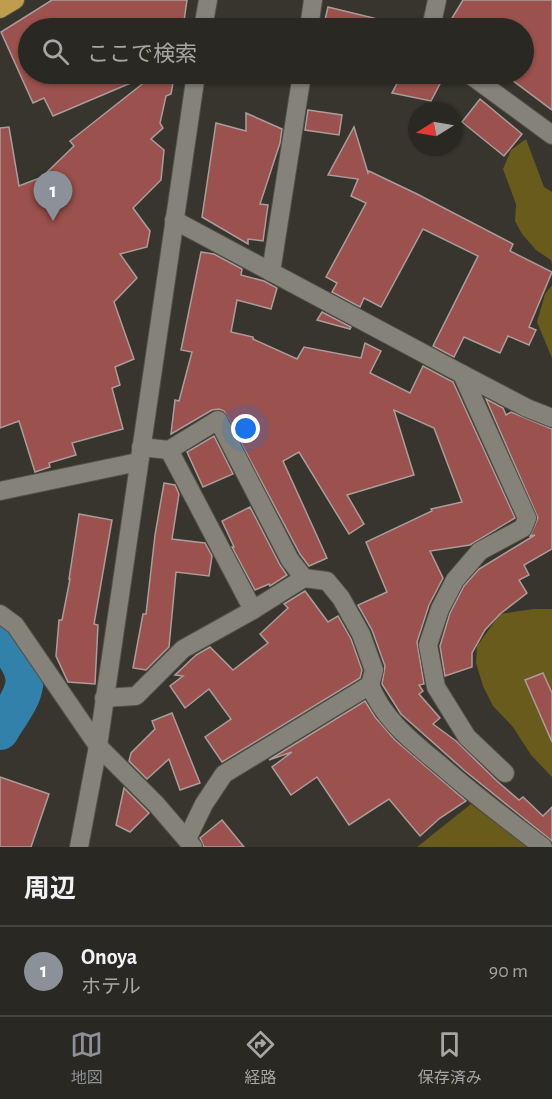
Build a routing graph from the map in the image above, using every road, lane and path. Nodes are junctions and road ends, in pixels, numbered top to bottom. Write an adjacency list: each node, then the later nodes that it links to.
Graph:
1 (15, 0): 5 (highway)
2 (207, 0): 6 (street)
3 (314, 0): 7 (street)
4 (437, 0): 8 (street)
5 (0, 9)
6 (204, 18)
7 (311, 18)
8 (432, 18)
9 (194, 84): 13 (street)
10 (300, 84): 14 (street)
11 (483, 84): 12 (street)
12 (552, 135)
13 (174, 219): 14 (street); 18 (street)
14 (271, 272): 15 (street)
15 (462, 374): 16 (street); 27 (street)
16 (552, 418)
17 (169, 450): 18 (street); 20 (street); 21 (street)
18 (140, 454): 19 (street); 25 (street)
19 (0, 491)
20 (304, 578): 21 (street); 24 (street)
21 (253, 610): 25 (street)
22 (0, 614): 23 (street)
23 (7, 627): 26 (street)
24 (370, 685): 28 (street); 30 (street)
25 (104, 698): 26 (street)
26 (98, 746): 28 (street); 29 (street)
27 (505, 773)
28 (190, 843)
29 (79, 847)
30 (543, 847)

